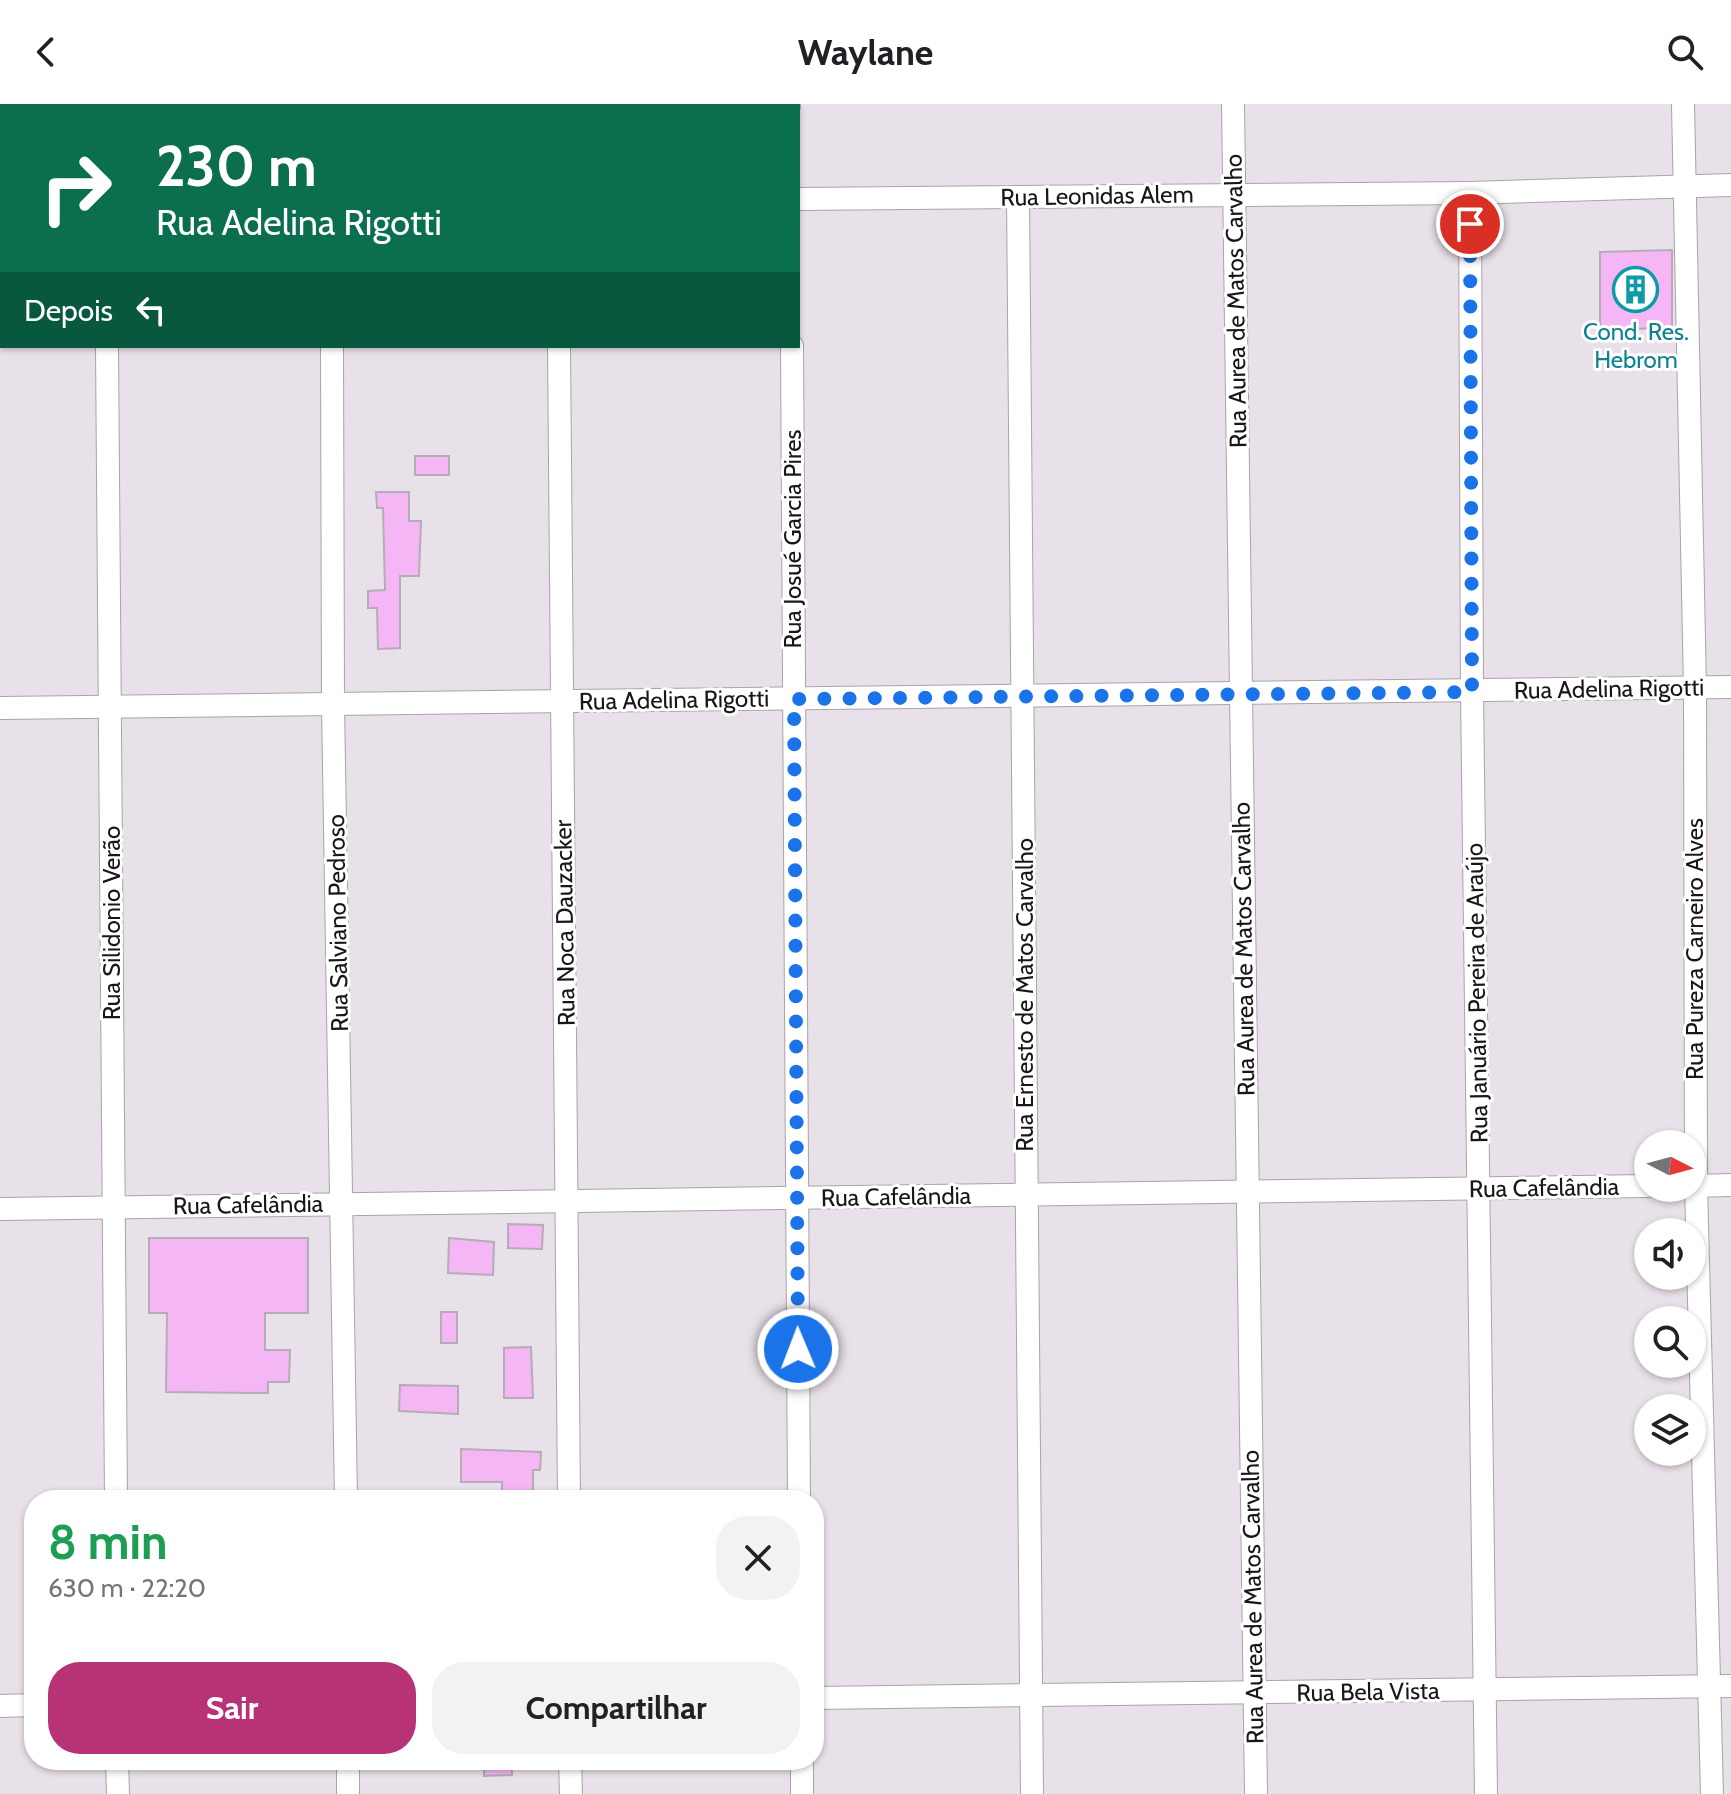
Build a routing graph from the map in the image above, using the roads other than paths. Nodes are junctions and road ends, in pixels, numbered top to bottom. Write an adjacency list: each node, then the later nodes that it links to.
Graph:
1 (1233, 104): 6 (street, Rua Aurea de Matos Carvalho)
2 (1683, 104): 4 (street, Rua Pureza Carneiro Alves)
3 (1731, 185): 4 (street, Rua Leonidas Alem)
4 (1684, 186): 5 (street, Rua Leonidas Alem); 14 (street, Rua Pureza Carneiro Alves)
5 (1470, 193): 6 (street, Rua Leonidas Alem); 15 (street, Rua Januário Pereira de Araújo)
6 (1235, 195): 7 (street, Rua Leonidas Alem); 16 (street, Rua Aurea de Matos Carvalho)
7 (1018, 197): 8 (street, Rua Leonidas Alem); 17 (street, Rua Ernesto de Matos Carvalho)
8 (800, 199)
9 (107, 348): 21 (street, Rua Silidonio Verão)
10 (332, 348): 20 (street, Rua Salviano Pedroso)
11 (559, 348): 19 (street, Rua Noca Dauzacker)
12 (792, 348): 18 (street, Rua Josué Garcia Pires)
13 (1731, 687): 14 (street, Rua Adelina Rigotti)
14 (1695, 688): 15 (street, Rua Adelina Rigotti); 23 (street, Rua Pureza Carneiro Alves)
15 (1472, 692): 16 (street, Rua Adelina Rigotti); 27 (street, Rua Januário Pereira de Araújo)
16 (1241, 694): 17 (street, Rua Adelina Rigotti); 28 (street, Rua Aurea de Matos Carvalho)
17 (1022, 696): 18 (street, Rua Adelina Rigotti); 29 (street, Rua Ernesto de Matos Carvalho)
18 (794, 699): 19 (street, Rua Adelina Rigotti); 30 (street, Rua Josué Garcia Pires)
19 (563, 702): 20 (street, Rua Adelina Rigotti); 31 (street, Rua Noca Dauzacker)
20 (333, 704): 21 (street, Rua Adelina Rigotti); 33 (street, Rua Salviano Pedroso)
21 (111, 706): 22 (street, Rua Adelina Rigotti); 34 (street, Rua Silidonio Verão)
22 (0, 708)
23 (1694, 1130)
24 (1731, 1185): 26 (street)
25 (1634, 1186): 27 (street, Rua Cafelândia)
26 (1706, 1186)
27 (1480, 1189): 28 (street, Rua Cafelândia); 41 (street, Rua Januário Pereira de Araújo)
28 (1248, 1192): 29 (street, Rua Cafelândia); 42 (street, Rua Aurea de Matos Carvalho)
29 (1027, 1195): 30 (street, Rua Cafelândia); 43 (street, Rua Ernesto de Matos Carvalho)
30 (797, 1198): 31 (street, Rua Cafelândia); 39 (street, Rua Josué Garcia Pires)
31 (568, 1201): 33 (street, Rua Cafelândia); 38 (street, Rua Noca Dauzacker)
32 (1695, 1202): 40 (street, Rua Pureza Carneiro Alves)
33 (343, 1204): 34 (street, Rua Cafelândia); 37 (street, Rua Salviano Pedroso)
34 (114, 1207): 35 (street, Rua Cafelândia); 36 (street, Rua Silidonio Verão)
35 (0, 1209)
36 (116, 1490)
37 (346, 1490)
38 (569, 1490)
39 (799, 1490)
40 (1720, 1687): 41 (street, Rua Bela Vista); 58 (street, Rua Pureza Carneiro Alves)
41 (1484, 1690): 42 (street, Rua Bela Vista); 57 (street, Rua Januário Pereira de Araújo)
42 (1254, 1693): 43 (street, Rua Bela Vista); 56 (street, Rua Aurea de Matos Carvalho)
43 (1031, 1697): 44 (street, Rua Bela Vista); 55 (street, Rua Ernesto de Matos Carvalho)
44 (824, 1698)
45 (24, 1705): 46 (street)
46 (0, 1706)
47 (117, 1770): 51 (street)
48 (348, 1770): 52 (street)
49 (570, 1770): 53 (street)
50 (802, 1770): 54 (street)
51 (118, 1794)
52 (348, 1794)
53 (571, 1794)
54 (802, 1794)
55 (1032, 1794)
56 (1256, 1794)
57 (1486, 1794)
58 (1712, 1794)

